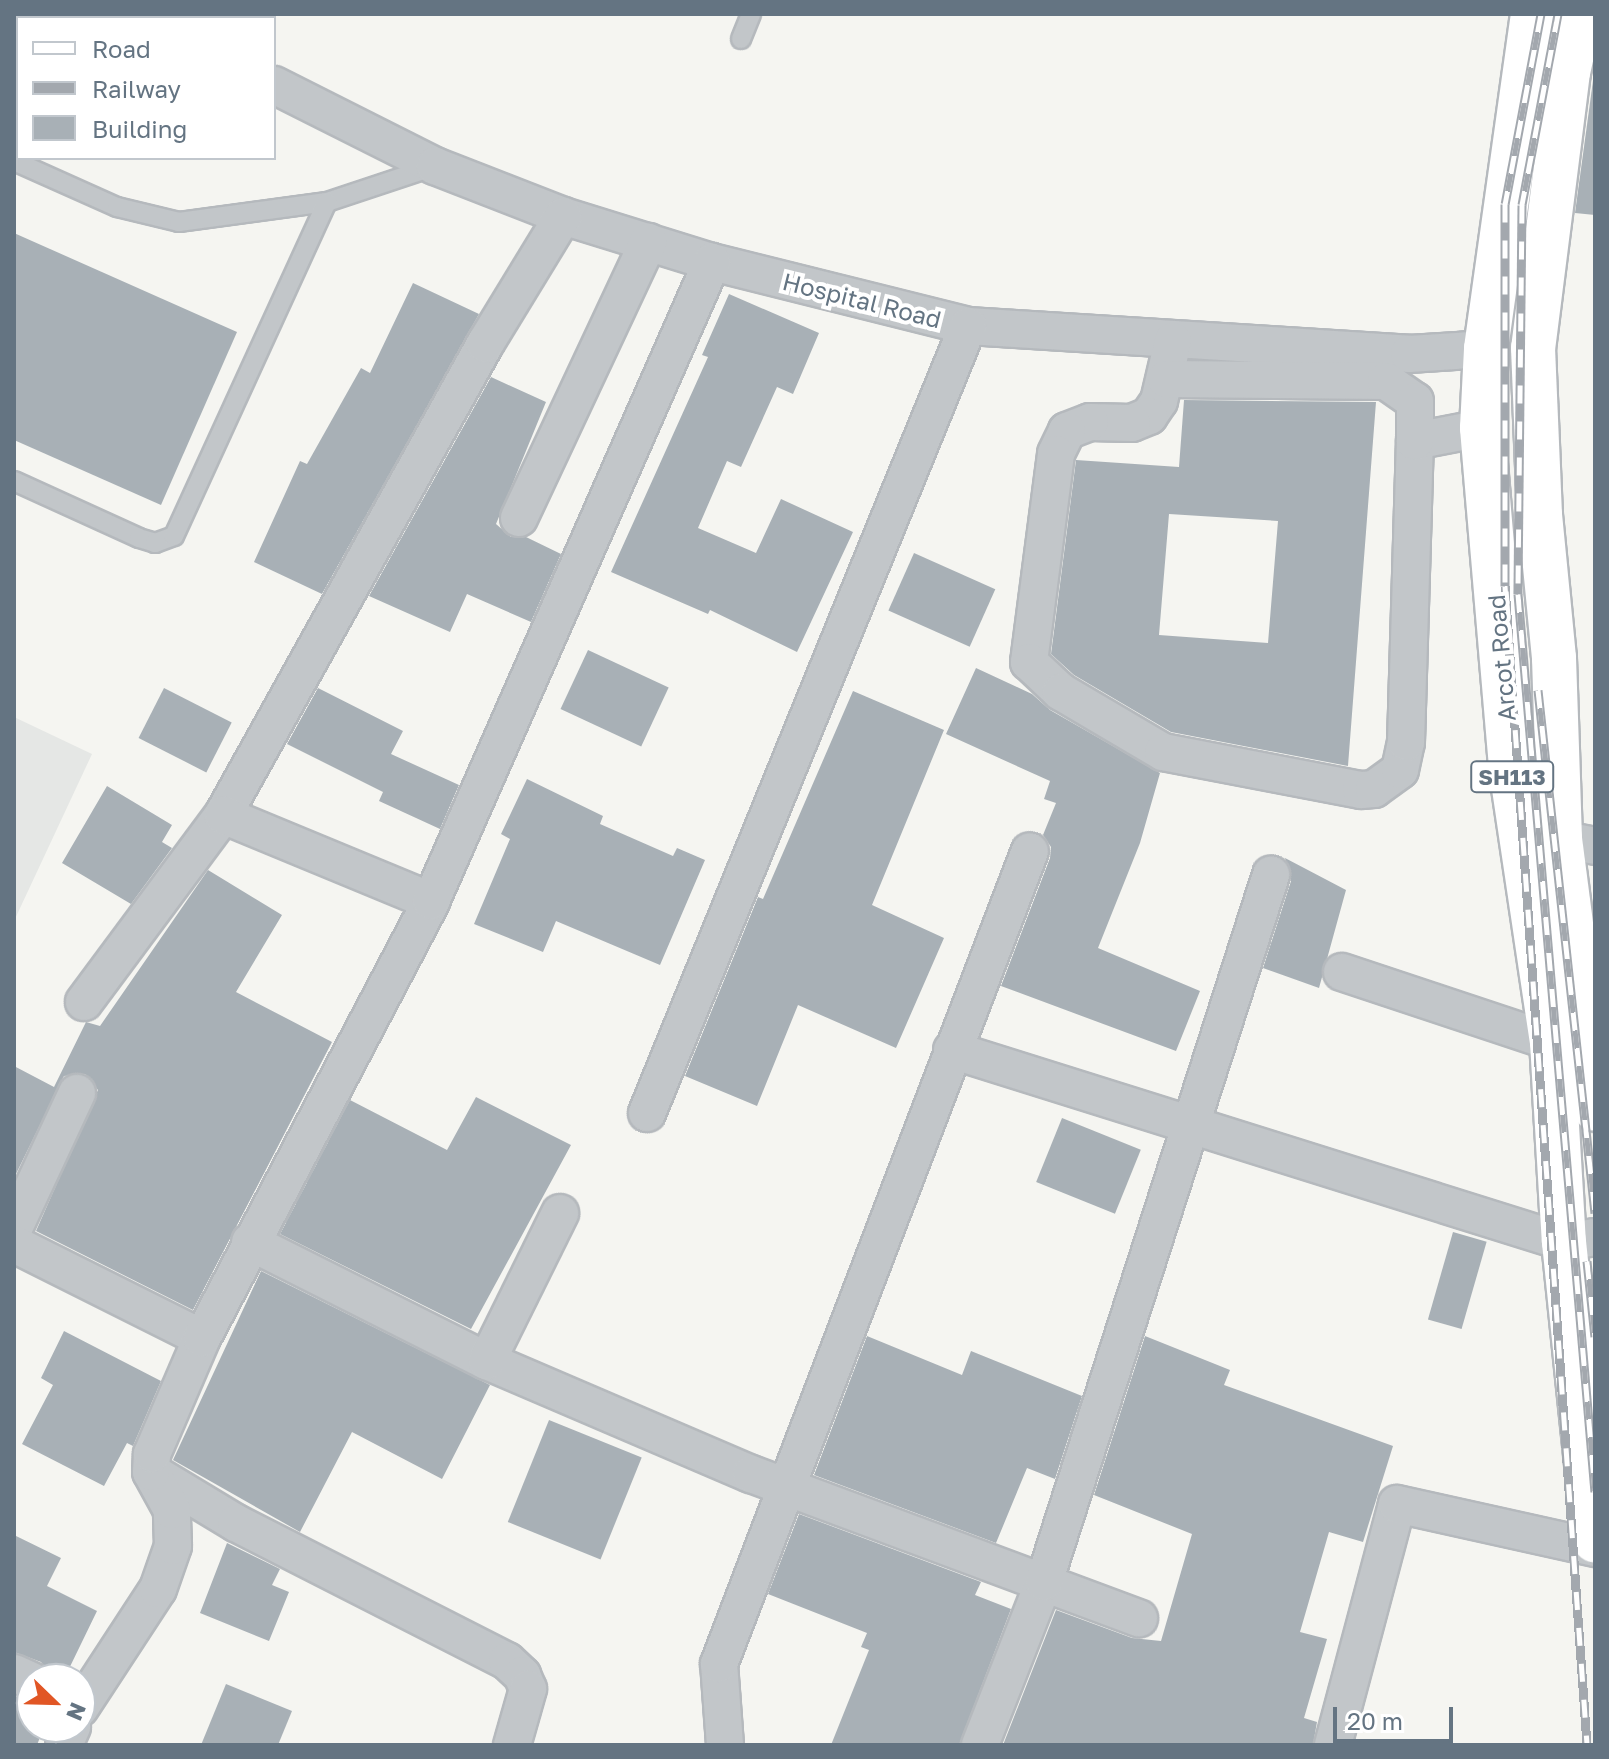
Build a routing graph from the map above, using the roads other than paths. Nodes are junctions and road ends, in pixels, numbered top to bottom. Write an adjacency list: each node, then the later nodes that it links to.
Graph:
1 (751, 14): 4 (lane)
2 (1533, 14): 14 (main road, Arcot Road / SH113)
3 (1581, 14): 16 (main road, Arcot Road / SH113)
4 (741, 39)
5 (276, 86): 7 (street, Hospital Road)
6 (14, 161): 8 (lane)
7 (435, 166): 8 (lane); 9 (street, Hospital Road)
8 (327, 202): 19 (lane)
9 (563, 216): 10 (street, Hospital Road); 21 (street)
10 (648, 242): 11 (street, Hospital Road); 20 (street)
11 (712, 262): 12 (street, Hospital Road); 25 (street)
12 (968, 326): 13 (street, Hospital Road); 32 (street)
13 (1173, 341): 14 (street, Hospital Road); 15 (street)
14 (1486, 349): 17 (main road, Arcot Road / SH113)
15 (1166, 379): 18 (street); 18 (street)
16 (1537, 435): 17 (main road); 22 (main road, Arcot Road / SH113)
17 (1483, 436): 18 (street); 28 (main road, Arcot Road / SH113)
18 (1415, 441)
19 (14, 481)
20 (519, 518)
21 (223, 815): 25 (street); 27 (street)
22 (1578, 842): 31 (main road, Arcot Road / SH113)
23 (1030, 851): 29 (street)
24 (1271, 875): 33 (street)
25 (431, 901): 37 (street)
26 (1342, 972): 28 (street)
27 (84, 1002)
28 (1552, 1042): 36 (main road, Arcot Road / SH113)
29 (952, 1050): 33 (street); 42 (street)
30 (77, 1093): 35 (street)
31 (1595, 1109)
32 (647, 1113)
33 (1192, 1129): 36 (street); 45 (street)
34 (560, 1213): 40 (street)
35 (14, 1228)
36 (1580, 1239): 43 (main road, Arcot Road / SH113)
37 (250, 1242): 39 (street); 40 (street)
38 (14, 1244): 39 (street)
39 (202, 1338): 41 (street)
40 (487, 1361): 42 (street)
41 (151, 1472): 47 (street); 48 (street)
42 (789, 1489): 45 (street); 49 (street)
43 (1595, 1540)
44 (1595, 1548): 51 (street)
45 (1044, 1582): 46 (street); 50 (street)
46 (1139, 1618)
47 (96, 1683)
48 (512, 1745)
49 (725, 1745)
50 (980, 1745)
51 (1333, 1745)

